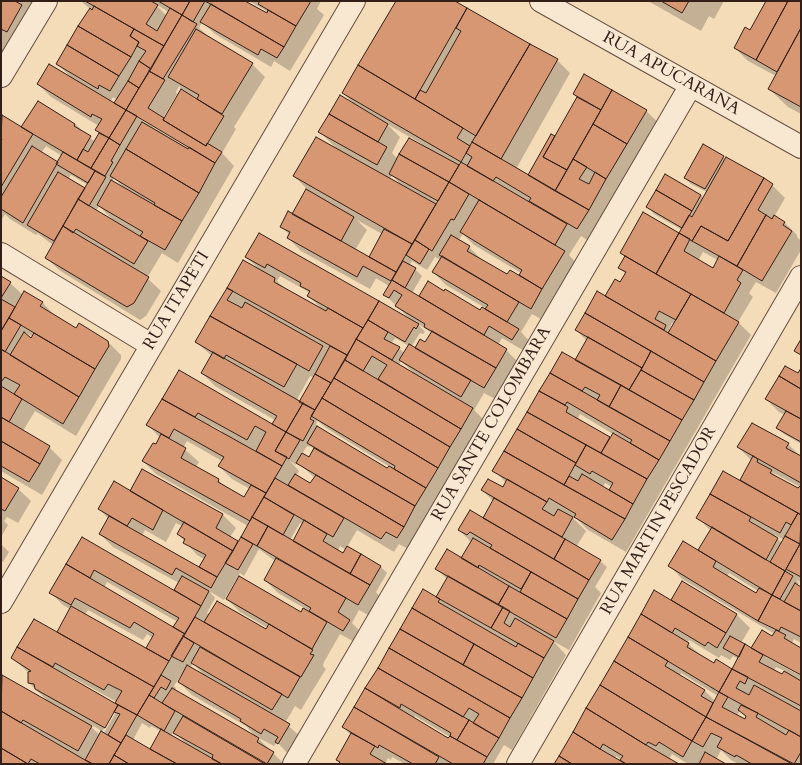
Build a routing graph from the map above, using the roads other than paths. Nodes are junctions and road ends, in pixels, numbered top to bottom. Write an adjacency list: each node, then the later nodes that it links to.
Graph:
1 (46, 1): 4 (street)
2 (354, 1): 9 (street, RUA ITAPETI)
3 (541, 1): 5 (street, RUA APUCARANA)
4 (1, 76)
5 (691, 84): 6 (street, RUA APUCARANA); 11 (street, RUA SANTE COLOMBARA)
6 (801, 147)
7 (1, 254): 9 (street)
8 (801, 277): 12 (street, RUA MARTIN PESCADOR)
9 (151, 345): 10 (street, RUA ITAPETI)
10 (1, 602)
11 (294, 764)
12 (518, 764)

